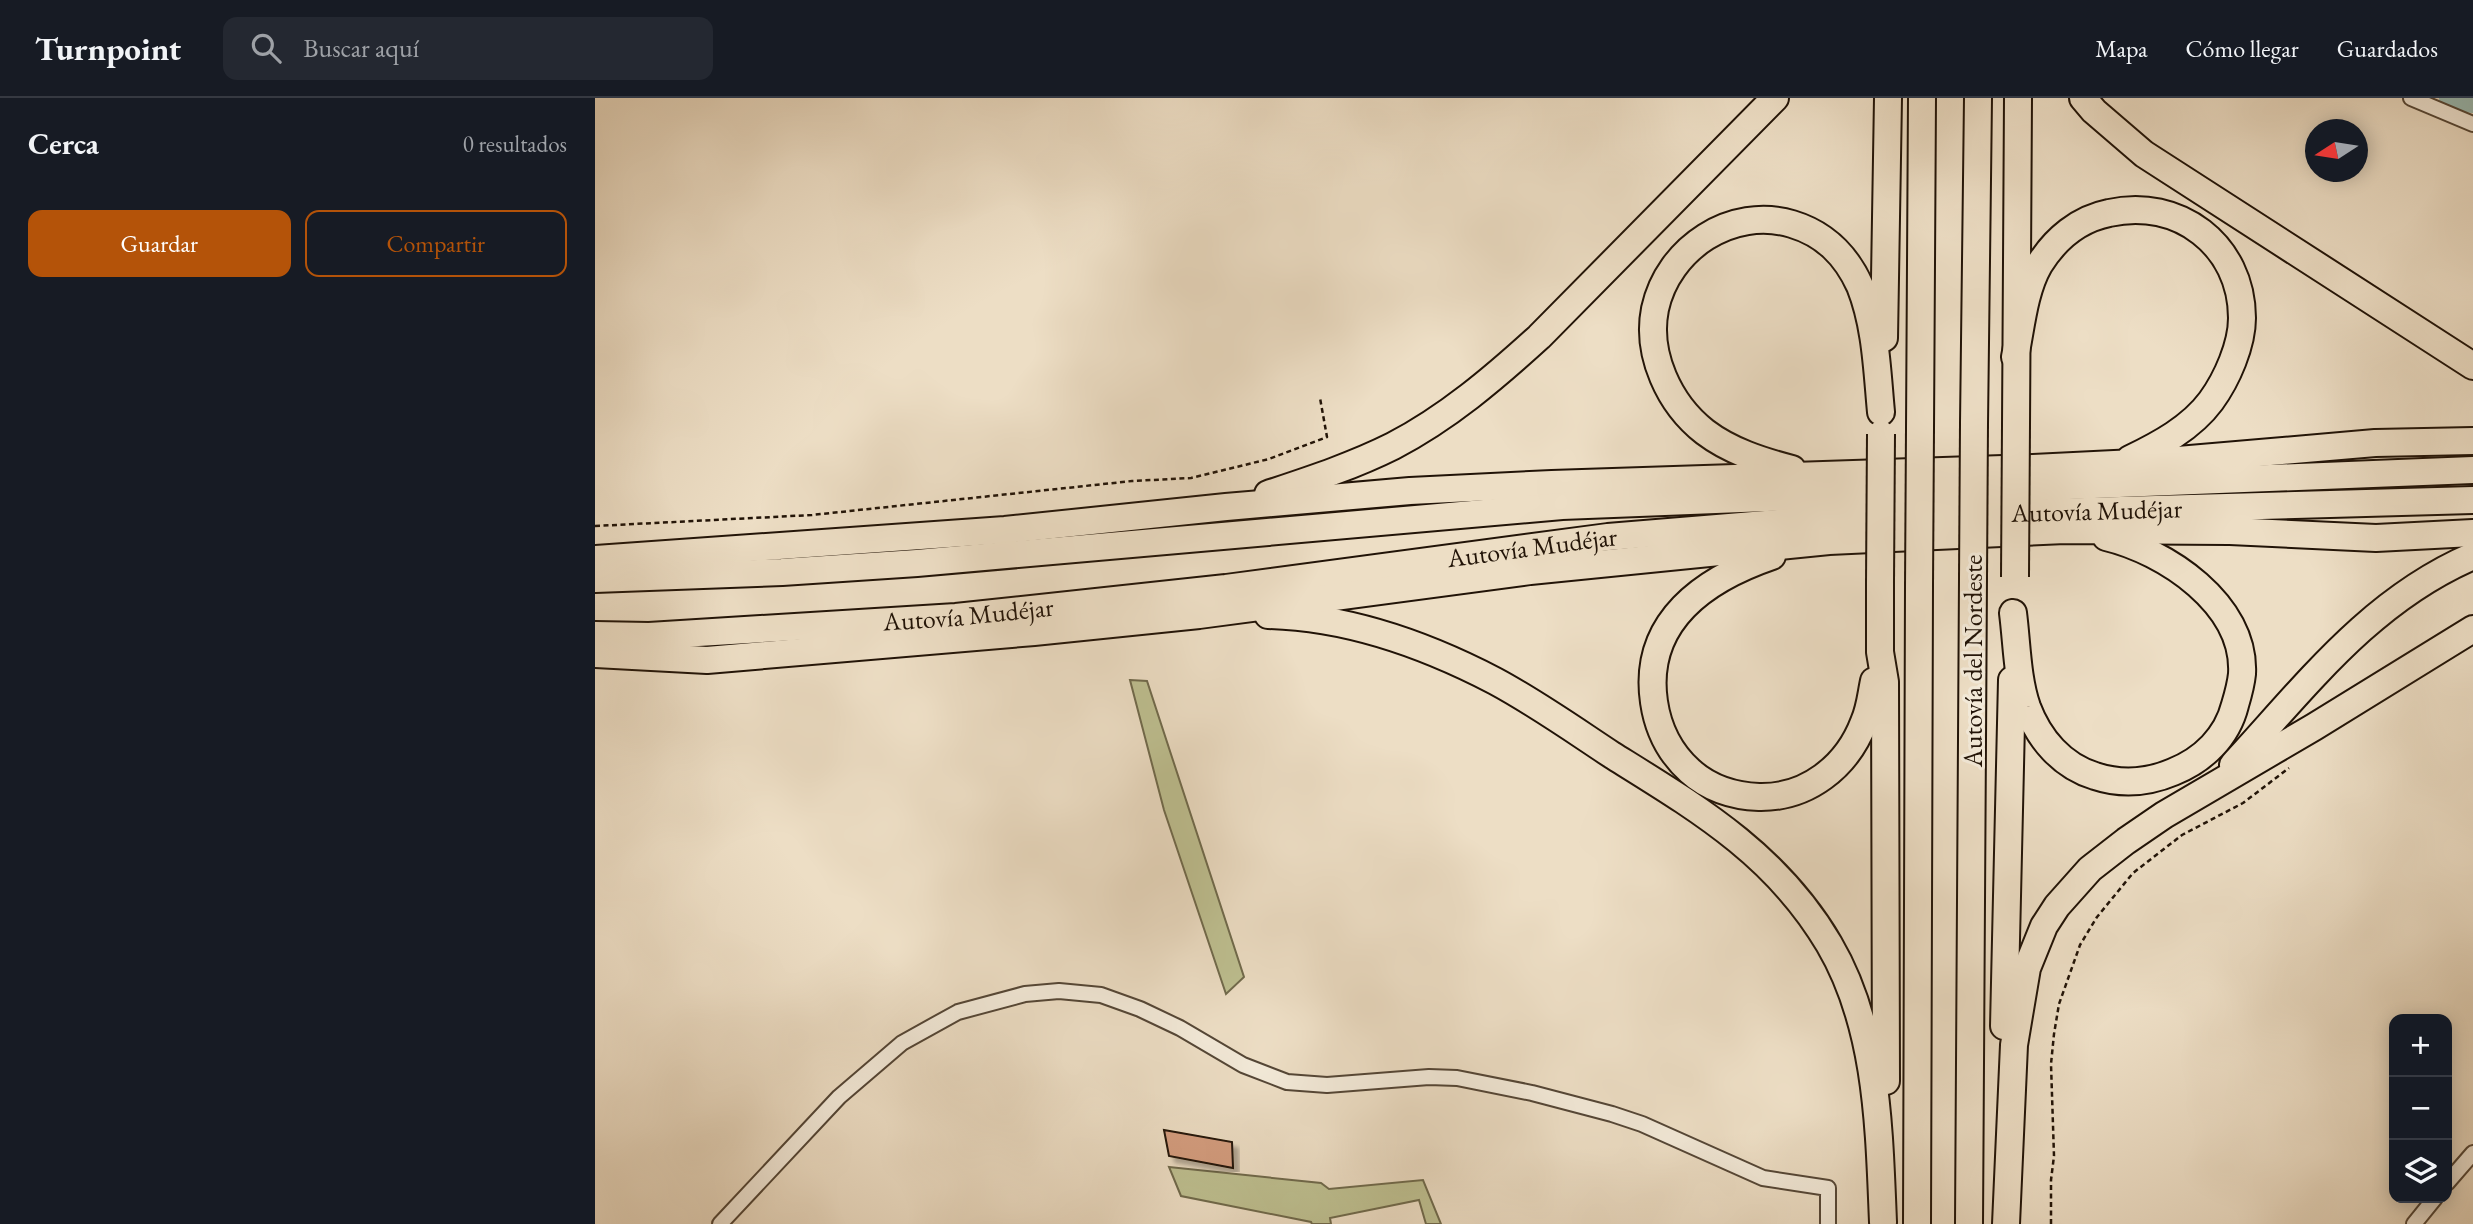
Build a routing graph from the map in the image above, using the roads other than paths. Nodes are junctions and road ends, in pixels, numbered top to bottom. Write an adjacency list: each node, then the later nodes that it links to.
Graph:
1 (1775, 98): 17 (highway)
2 (1888, 98): 11 (highway)
3 (1922, 98): 37 (highway, Autovía del Nordeste, bridge)
4 (1978, 98): 38 (highway, Autovía del Nordeste, bridge)
5 (2018, 98): 9 (highway)
6 (2083, 98): 10 (highway)
7 (2411, 98): 8 (street)
8 (2473, 124)
9 (2015, 357): 13 (highway); 24 (highway, bridge)
10 (2473, 366)
11 (1881, 423): 15 (highway); 28 (highway, bridge)
12 (2473, 441): 13 (highway)
13 (2118, 464): 15 (highway)
14 (2473, 470): 23 (highway, Autovía Mudéjar)
15 (1818, 475): 17 (highway)
16 (2473, 500): 27 (highway, Autovía Mudéjar)
17 (1226, 507): 22 (highway)
18 (2065, 530): 19 (highway); 20 (highway); 24 (highway)
19 (2473, 533)
20 (1829, 541): 25 (highway); 28 (highway)
21 (2473, 556): 30 (highway)
22 (595, 559)
23 (595, 579)
24 (2013, 613): 39 (highway)
25 (1199, 615): 29 (highway); 34 (highway)
26 (2473, 628): 30 (highway)
27 (595, 635)
28 (1880, 652): 34 (highway)
29 (595, 654)
30 (2217, 782): 39 (highway)
31 (2473, 1153): 32 (street)
32 (2452, 1177)
33 (2431, 1203): 40 (street)
34 (1883, 1223)
35 (720, 1224): 36 (street)
36 (1828, 1224)
37 (1917, 1224)
38 (1969, 1224)
39 (2004, 1224)
40 (2414, 1224)

